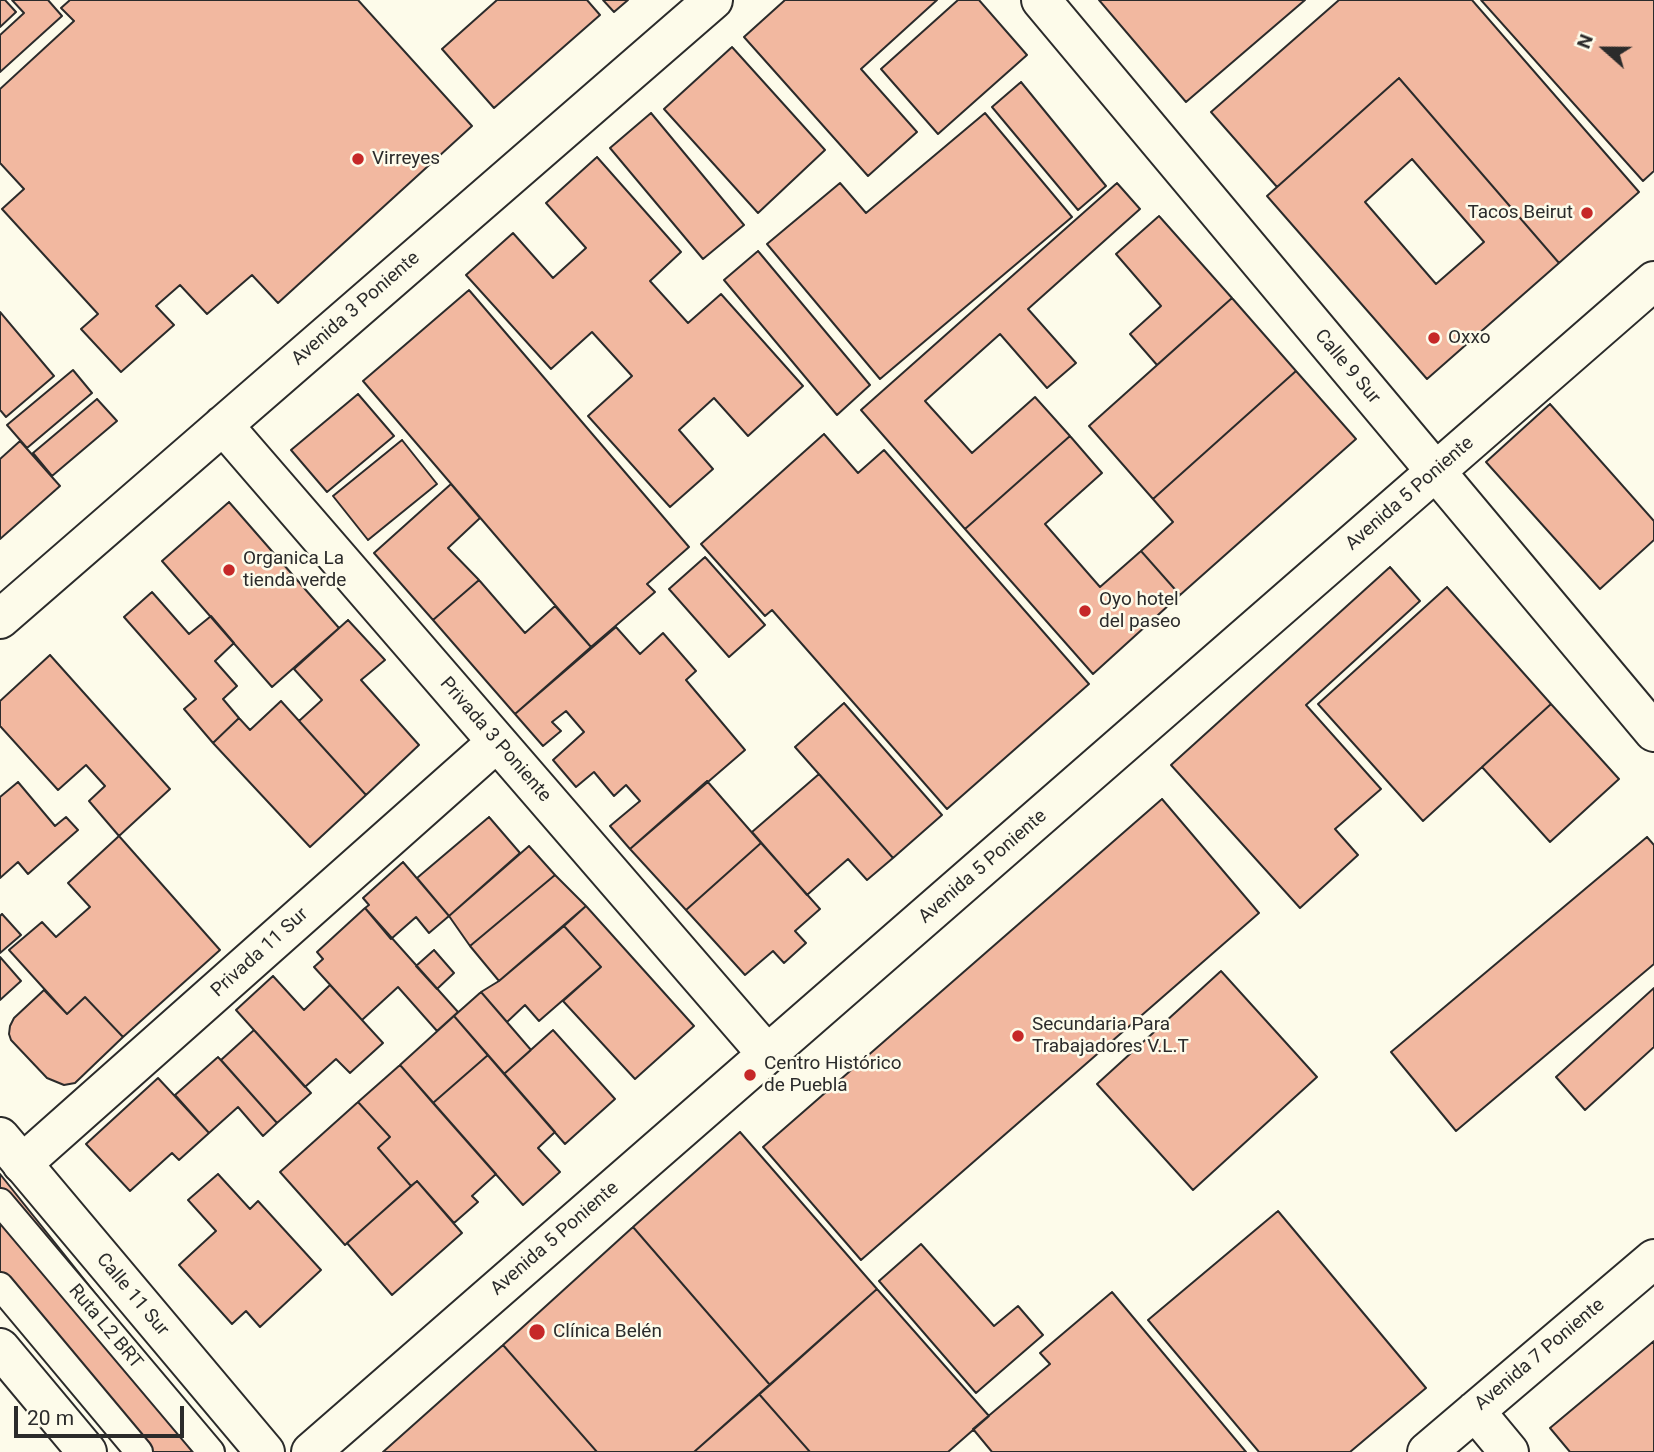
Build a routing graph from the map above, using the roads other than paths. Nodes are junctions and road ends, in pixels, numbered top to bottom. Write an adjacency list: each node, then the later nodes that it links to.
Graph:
1 (713, 0): 4 (street, Avenida 3 Poniente)
2 (1041, 0): 5 (street, Calle 9 Sur)
3 (1654, 281): 5 (street, Avenida 5 Poniente)
4 (223, 425): 6 (street, Avenida 3 Poniente); 8 (street, Privada 3 Poniente)
5 (1435, 473): 7 (street, Calle 9 Sur); 9 (street, Avenida 5 Poniente)
6 (0, 620)
7 (1654, 732)
8 (497, 742): 9 (street, Privada 3 Poniente); 10 (street, Privada 11 Sur)
9 (767, 1054): 20 (street, Avenida 5 Poniente)
10 (11, 1150): 19 (street, Calle 11 Sur)
11 (0, 1202): 18 (lane, Ruta L2 BRT)
12 (1654, 1259): 15 (street, Avenida 7 Poniente)
13 (0, 1286): 17 (lane)
14 (0, 1348): 16 (street)
15 (1475, 1411): 21 (street, Avenida 7 Poniente); 22 (street)
16 (87, 1452)
17 (139, 1452)
18 (211, 1452)
19 (265, 1452)
20 (311, 1452)
21 (1427, 1452)
22 (1509, 1452)

